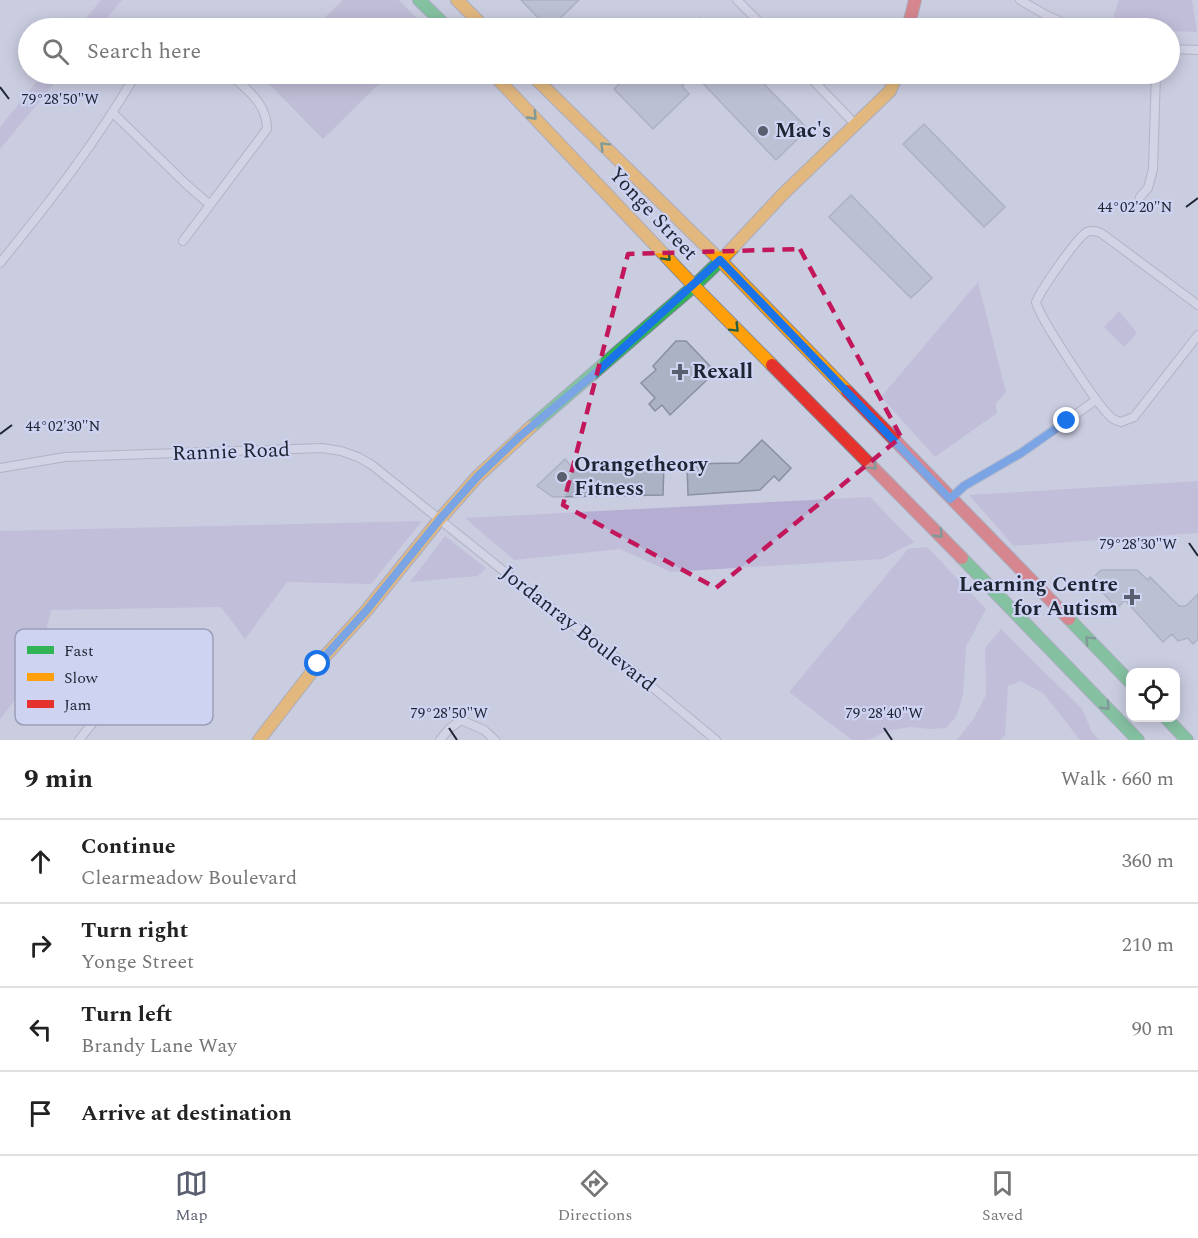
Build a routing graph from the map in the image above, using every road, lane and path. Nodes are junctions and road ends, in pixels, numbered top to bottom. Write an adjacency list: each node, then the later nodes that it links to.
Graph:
1 (419, 0): 6 (main road)
2 (457, 0): 7 (main road)
3 (738, 0): 8 (street)
4 (915, 0): 9 (main road)
5 (1020, 0): 10 (street)
6 (438, 18)
7 (475, 18)
8 (755, 18)
9 (910, 18)
10 (1053, 18)
11 (1180, 49): 12 (street)
12 (1198, 50)
13 (130, 84): 20 (street)
14 (240, 84): 23 (street)
15 (502, 84): 27 (main road, Yonge Street, one-way to 27)
16 (541, 84): 25 (main road, Yonge Street, one-way to 16)
17 (817, 84): 21 (street)
18 (893, 84): 21 (main road)
19 (1156, 84): 22 (street)
20 (113, 113): 23 (street); 26 (street)
21 (855, 124): 25 (main road)
22 (1140, 196)
23 (209, 204): 24 (street)
24 (183, 241)
25 (720, 260): 27 (main road); 32 (main road, Yonge Street)
26 (0, 263)
27 (694, 286): 33 (main road); 42 (main road, Yonge Street, one-way to 42)
28 (1198, 305): 30 (street)
29 (1198, 335): 30 (street)
30 (1096, 400): 32 (street)
31 (0, 468): 33 (street, Rannie Road)
32 (950, 499): 34 (main road, Yonge Street, one-way to 32)
33 (440, 519): 38 (main road); 41 (street, Jordanray Boulevard)
34 (1126, 677)
35 (1170, 722): 43 (main road)
36 (91, 725): 37 (street)
37 (79, 740)
38 (258, 740)
39 (440, 740): 40 (street)
40 (495, 740)
41 (716, 740)
42 (1138, 740)
43 (1186, 740)

